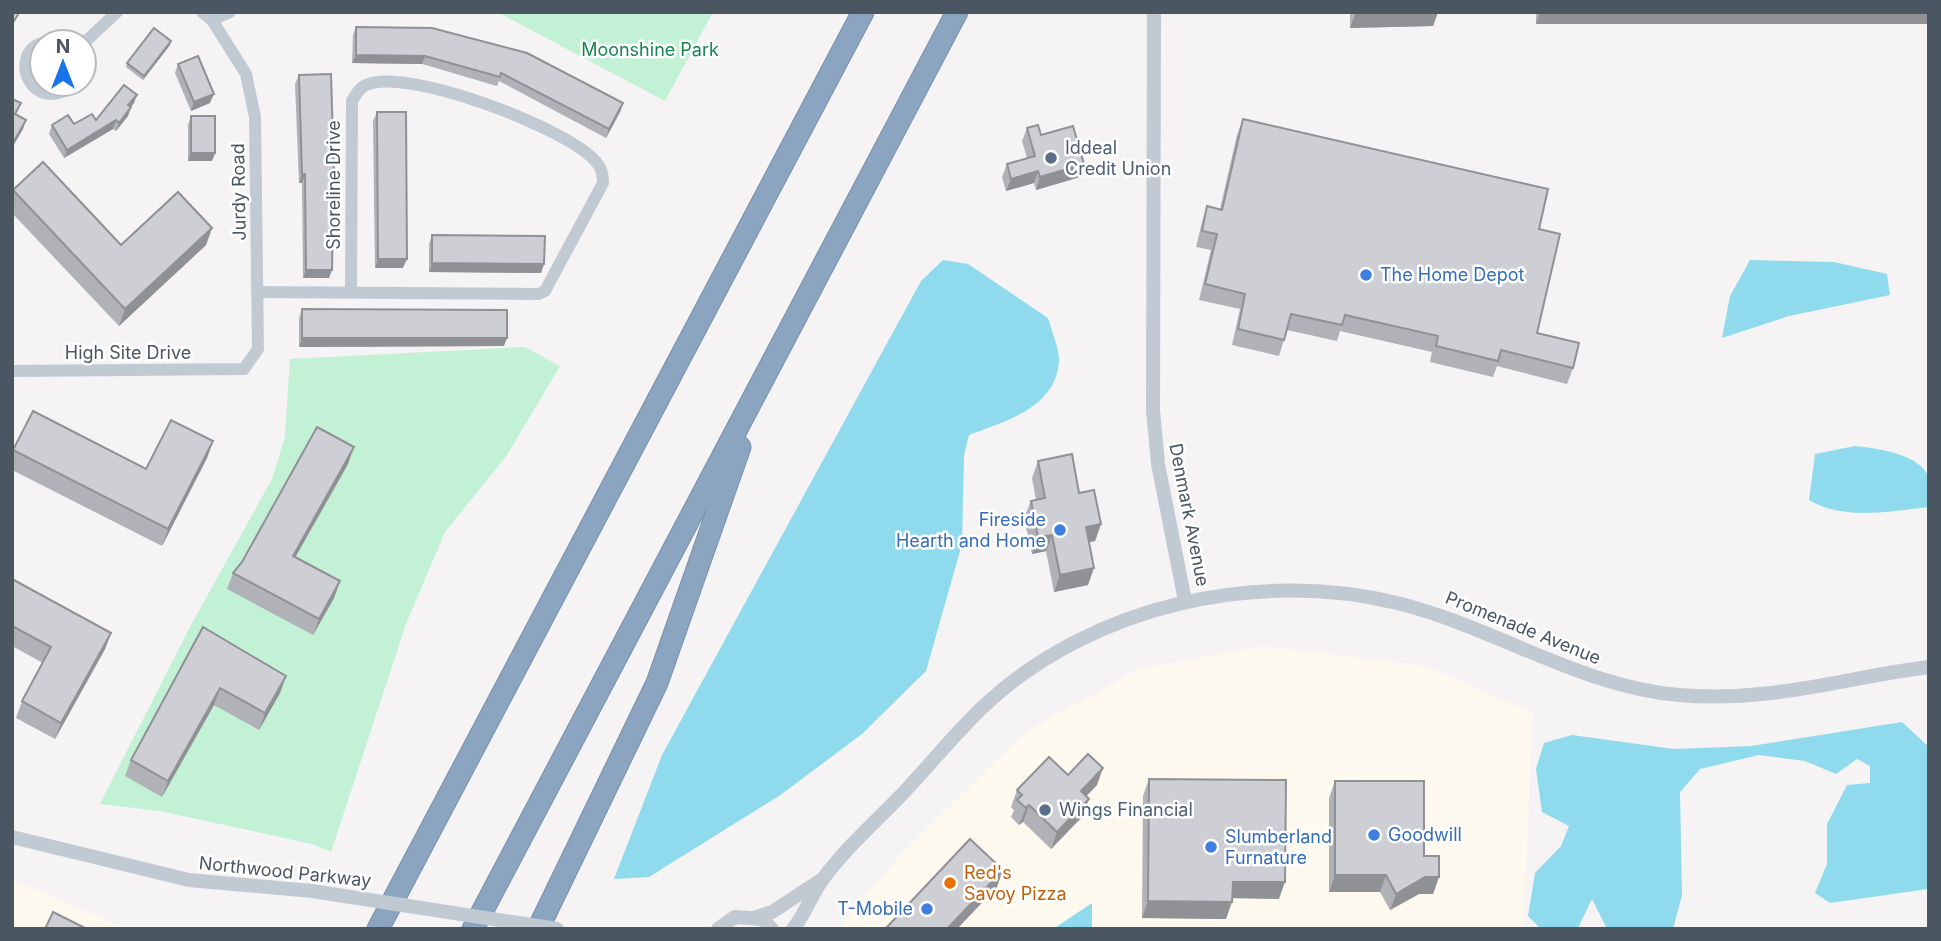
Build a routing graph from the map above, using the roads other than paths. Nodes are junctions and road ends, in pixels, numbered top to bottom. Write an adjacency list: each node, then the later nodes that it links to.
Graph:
1 (117, 12): 7 (street)
2 (230, 12): 6 (street, Jurdy Road)
3 (863, 12): 21 (highway)
4 (957, 12): 14 (highway)
5 (1154, 12): 15 (street, Denmark Avenue)
6 (207, 16): 10 (street, Jurdy Road)
7 (98, 30)
8 (28, 54): 9 (street)
9 (28, 80)
10 (257, 292): 11 (street, Shoreline Drive); 12 (street, Jurdy Road)
11 (351, 292): 11 (street, Shoreline Drive)
12 (244, 369): 13 (street, High Site Drive)
13 (12, 371)
14 (763, 381): 17 (highway); 24 (highway)
15 (1185, 601): 16 (street, Promenade Avenue); 19 (street, Denmark Avenue)
16 (1929, 667)
17 (559, 767): 22 (highway); 23 (highway)
18 (12, 837): 25 (street, Northwood Parkway, bridge)
19 (822, 880): 20 (street, Denmark Avenue); 28 (street, Denmark Avenue)
20 (754, 918): 26 (street, Denmark Avenue); 27 (street)
21 (378, 929)
22 (473, 929)
23 (487, 929)
24 (538, 929)
25 (557, 929)
26 (718, 929)
27 (772, 929)
28 (793, 929)

